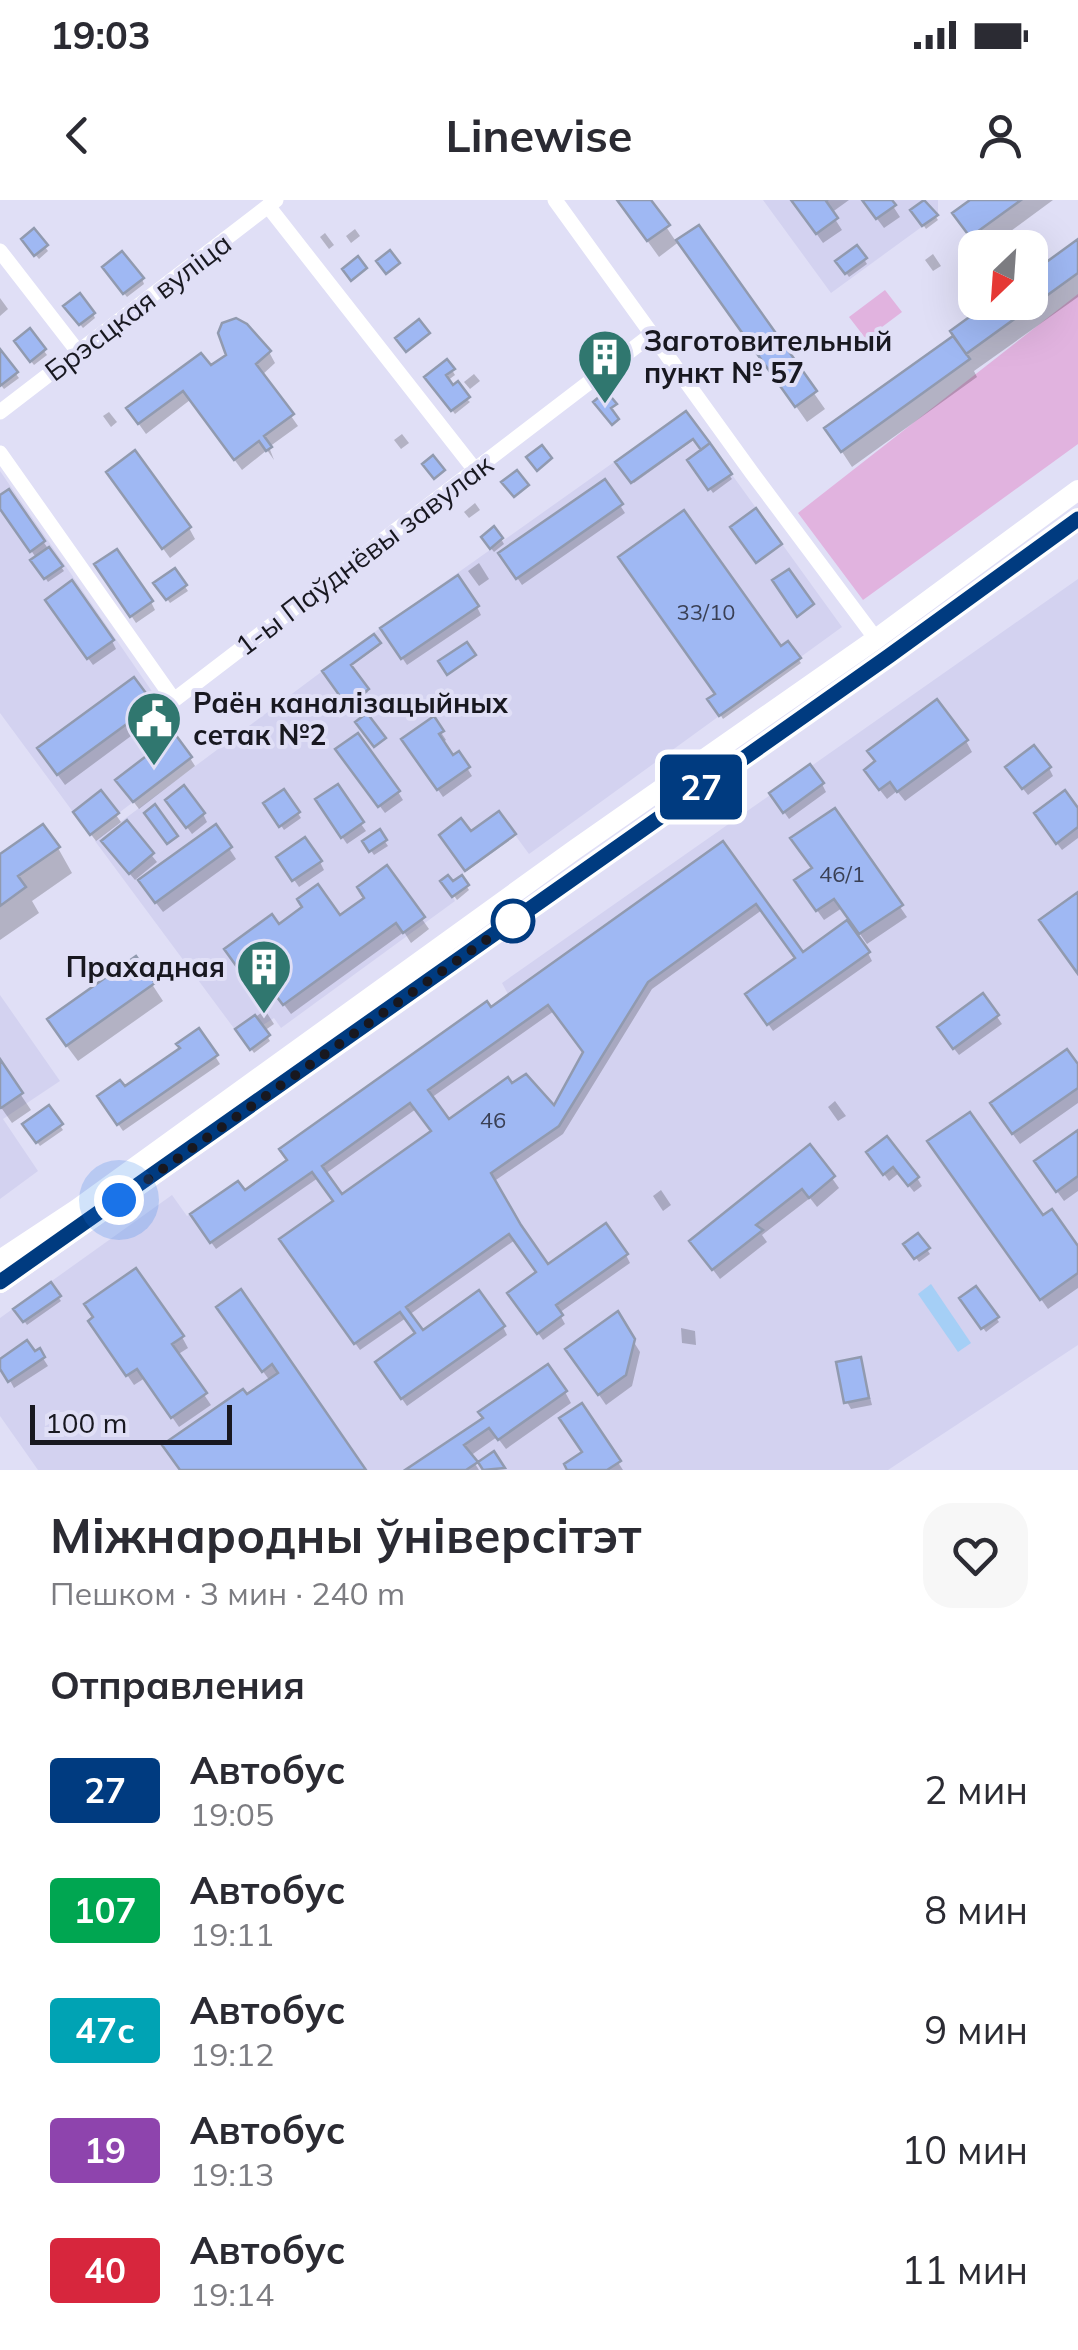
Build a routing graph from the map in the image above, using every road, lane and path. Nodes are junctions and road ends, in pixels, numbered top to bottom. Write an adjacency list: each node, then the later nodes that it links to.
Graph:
1 (555, 200): 4 (street)
2 (272, 203): 5 (street, Брэсцкая вуліца); 8 (street)
3 (0, 251): 5 (street)
4 (652, 335): 8 (street, 1-ы Паўднёвы завулак); 11 (street)
5 (79, 352): 6 (street, Брэсцкая вуліца)
6 (0, 412)
7 (0, 452): 8 (street, 1-ы Паўднёвы завулак)
8 (475, 470)
9 (1078, 490): 11 (main road)
10 (1078, 519): 12 (main road)
11 (876, 638): 12 (main road); 13 (main road)
12 (889, 656): 13 (main road)
13 (699, 776): 14 (main road)
14 (137, 1176): 15 (main road); 16 (main road)
15 (0, 1260)
16 (0, 1282)

